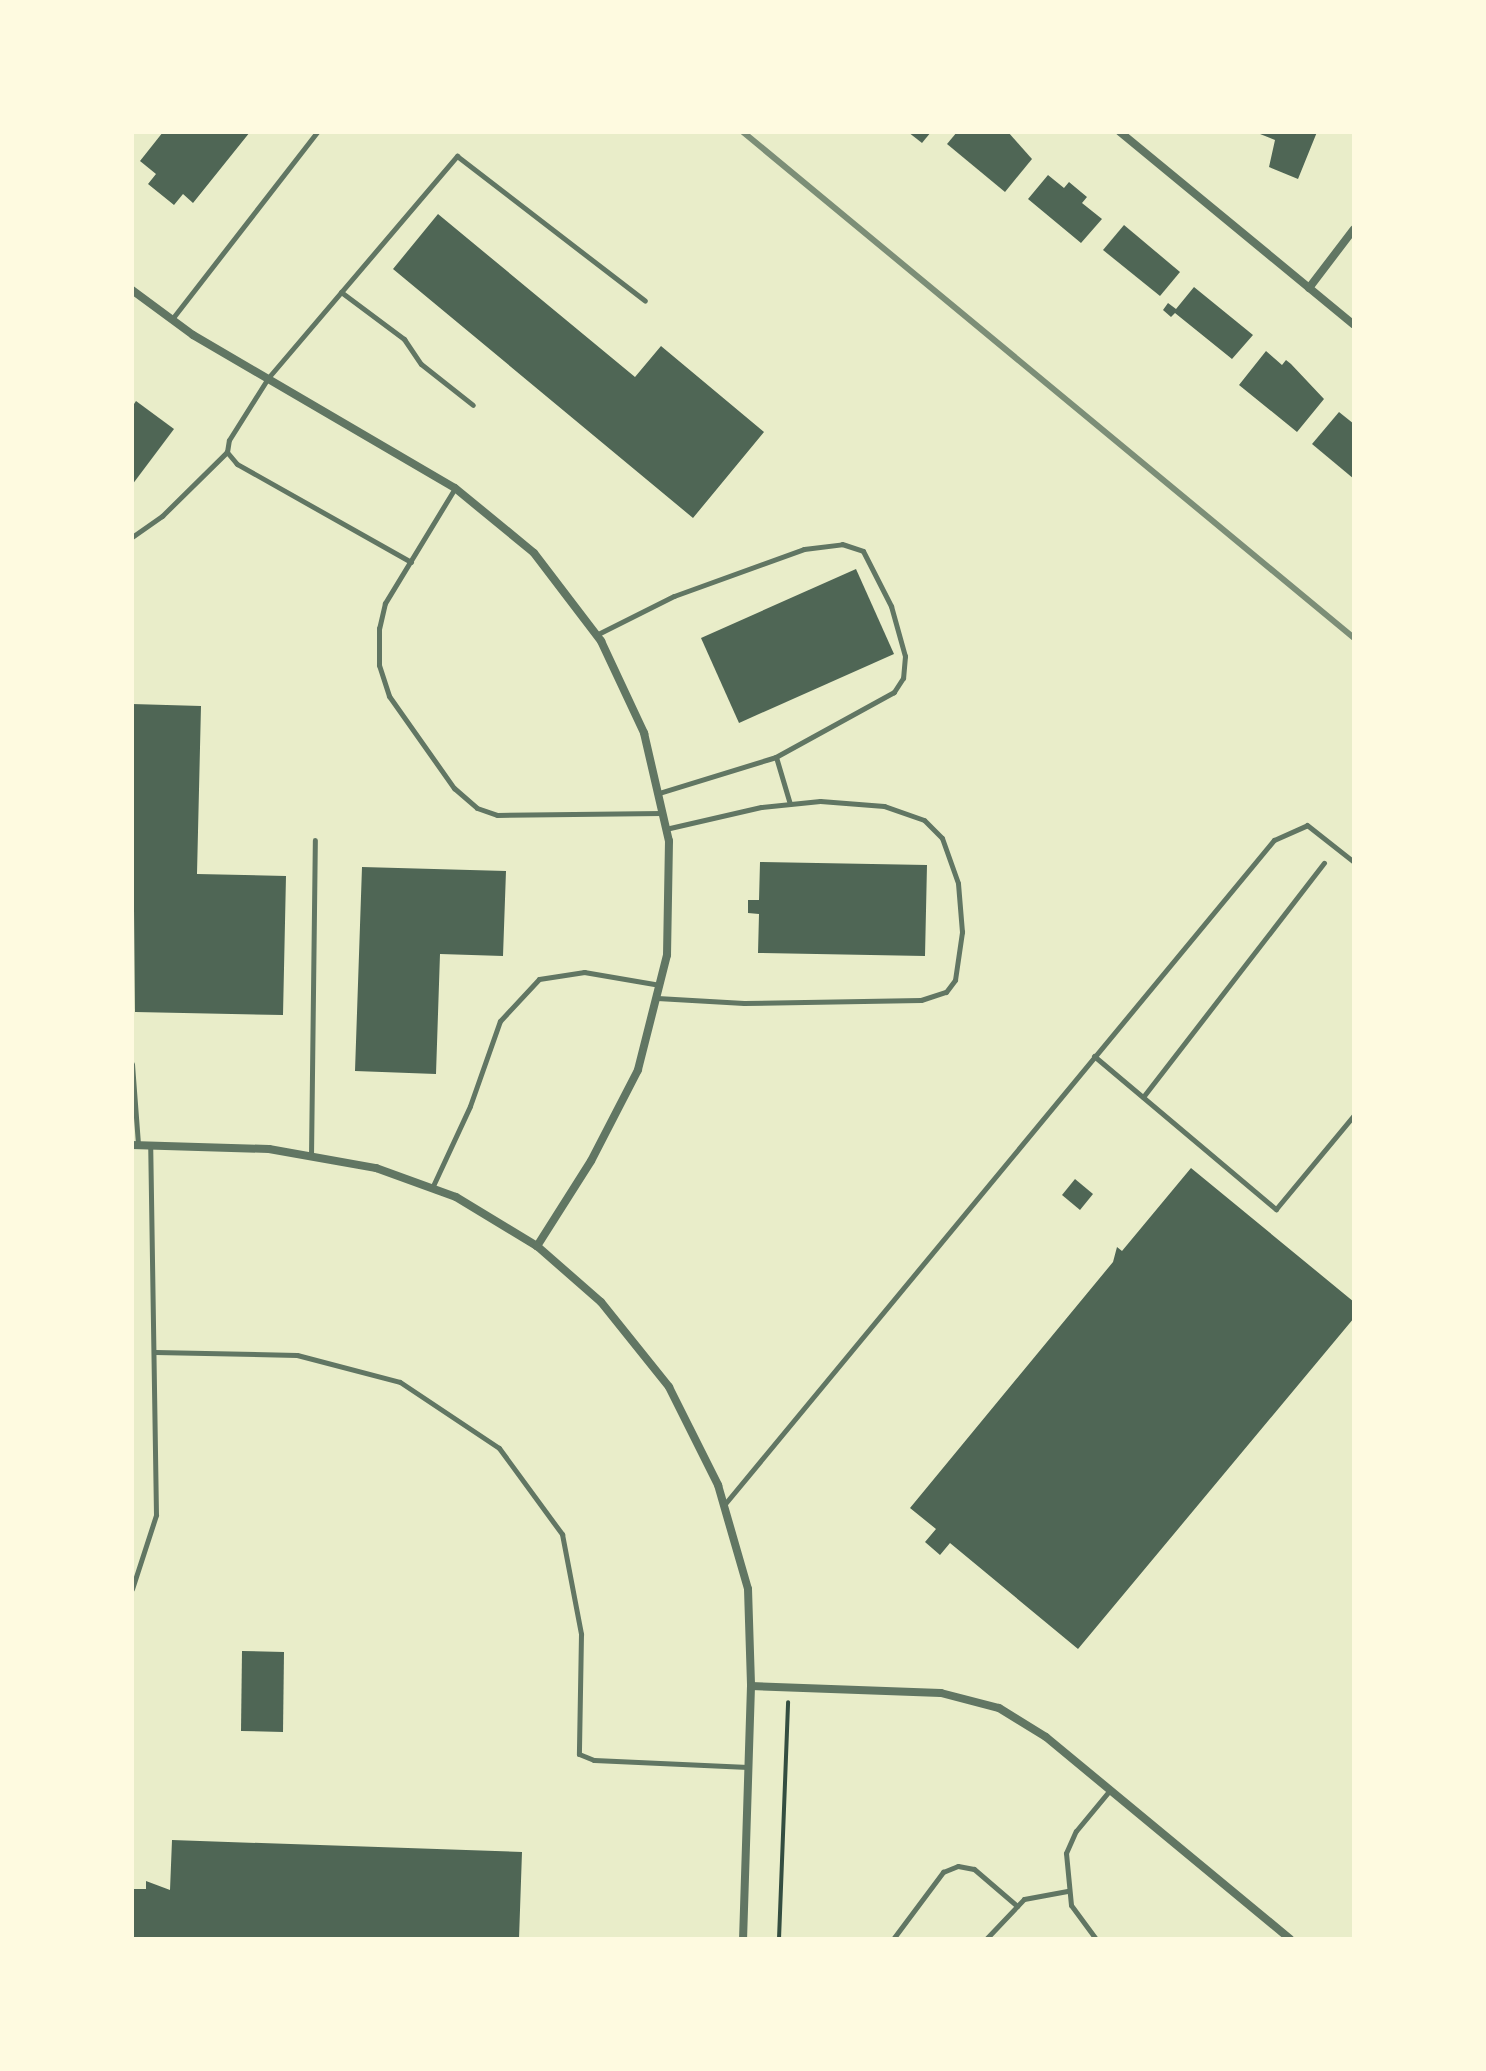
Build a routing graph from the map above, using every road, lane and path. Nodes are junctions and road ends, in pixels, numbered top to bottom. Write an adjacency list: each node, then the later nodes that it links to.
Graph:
1 (317, 132): 8 (lane)
2 (1120, 132): 4 (street)
3 (1354, 229): 4 (street)
4 (1309, 288): 9 (street)
5 (132, 290): 8 (street)
6 (341, 292): 7 (lane); 10 (lane); 11 (lane)
7 (645, 301)
8 (172, 319): 10 (street)
9 (1354, 325)
10 (268, 378): 12 (lane); 13 (street)
11 (473, 405)
12 (227, 452): 14 (lane); 15 (lane)
13 (455, 488): 15 (lane); 16 (street)
14 (132, 537)
15 (411, 562): 20 (lane)
16 (596, 635): 17 (lane); 18 (street)
17 (776, 757): 18 (lane); 19 (lane)
18 (658, 793): 20 (street)
19 (790, 804): 21 (lane); 26 (lane)
20 (662, 813): 21 (street)
21 (666, 829): 25 (street)
22 (315, 840): 33 (lane)
23 (1354, 862): 27 (lane)
24 (1324, 863): 29 (lane)
25 (660, 985): 26 (street); 34 (lane)
26 (656, 998): 35 (street)
27 (1094, 1056): 29 (lane); 37 (lane)
28 (132, 1064): 31 (lane)
29 (1143, 1097): 30 (lane)
30 (1354, 1115)
31 (135, 1145): 32 (street)
32 (150, 1146): 33 (street); 36 (lane)
33 (311, 1156): 34 (street)
34 (432, 1188): 35 (street)
35 (537, 1246): 37 (street)
36 (155, 1352): 38 (lane); 41 (lane)
37 (724, 1506): 39 (street)
38 (132, 1589)
39 (751, 1686): 40 (street); 41 (street)
40 (788, 1688): 42 (street); 46 (path)
41 (749, 1767): 45 (street)
42 (1110, 1790): 43 (lane); 50 (street)
43 (1067, 1891): 44 (lane); 49 (lane)
44 (1017, 1906): 47 (lane); 48 (lane)
45 (743, 1939)
46 (779, 1939)
47 (893, 1939)
48 (986, 1939)
49 (1096, 1939)
50 (1290, 1939)

